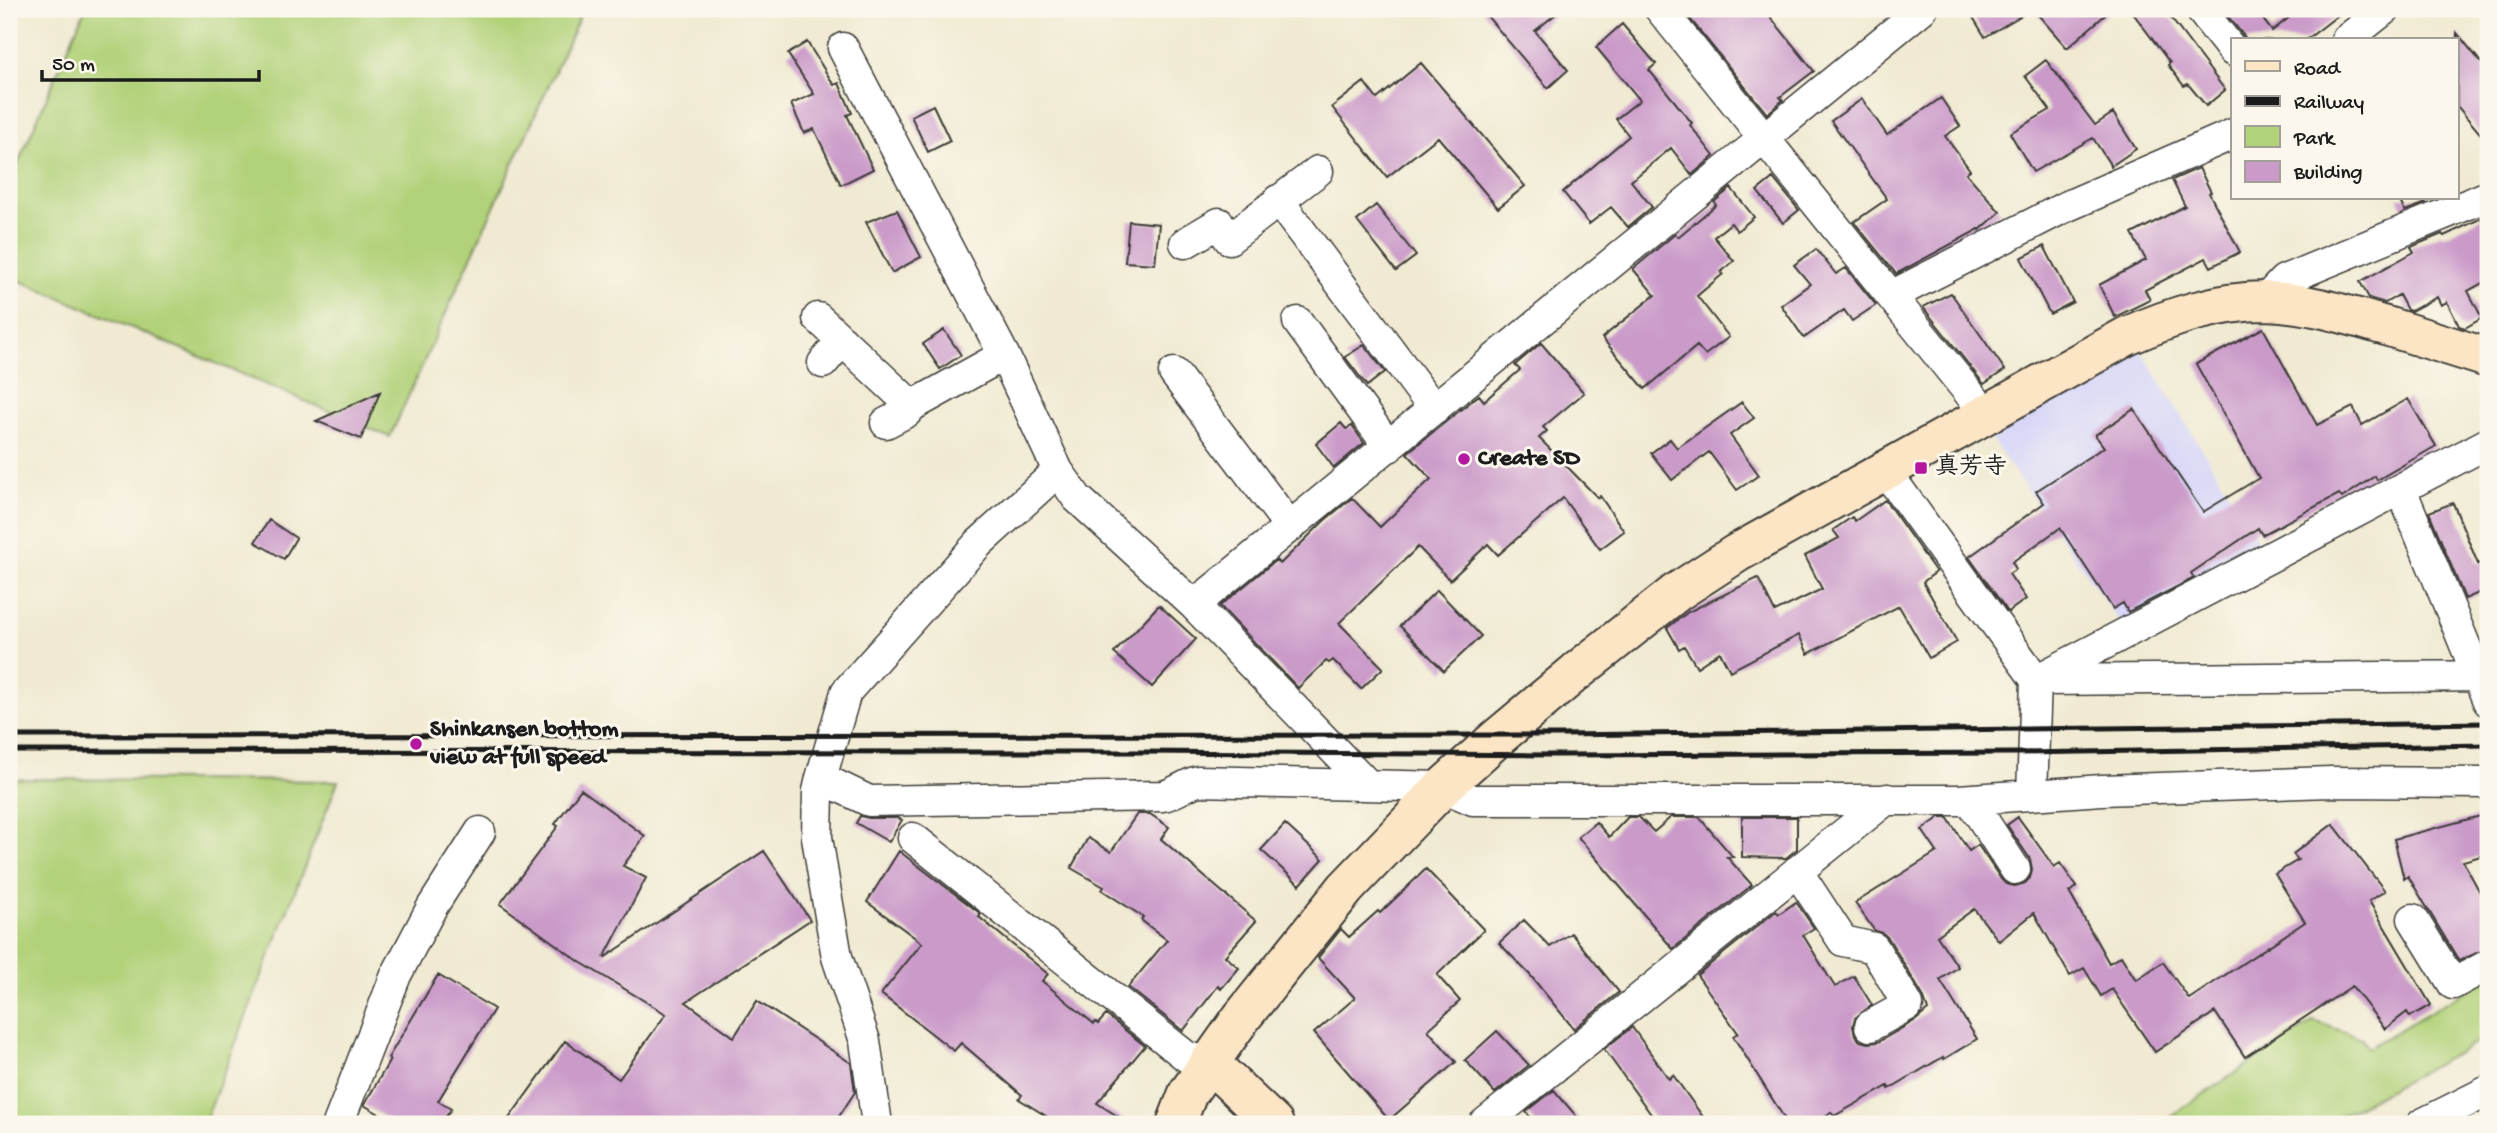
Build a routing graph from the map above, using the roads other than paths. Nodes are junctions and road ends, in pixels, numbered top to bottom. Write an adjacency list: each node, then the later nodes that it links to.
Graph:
1 (1660, 9): 9 (street)
2 (1922, 9): 9 (street)
3 (2209, 12): 7 (street)
4 (2374, 12): 5 (street)
5 (2348, 38)
6 (843, 48): 18 (street)
7 (2231, 48)
8 (2231, 135): 14 (street)
9 (1764, 138): 14 (street); 22 (street)
10 (1318, 171): 12 (street)
11 (2488, 196): 15 (street)
12 (1278, 200): 13 (street); 22 (street)
13 (1185, 243)
14 (1891, 296): 23 (street)
15 (2264, 301): 19 (street); 23 (street)
16 (818, 318): 21 (street)
17 (1298, 323): 26 (street)
18 (1004, 355): 21 (street); 28 (street)
19 (2488, 358)
20 (1174, 373): 30 (street)
21 (912, 406): 24 (street)
22 (1434, 409): 26 (street)
23 (1986, 414): 27 (street)
24 (886, 423)
25 (2488, 443): 29 (street)
26 (1389, 447): 30 (street)
27 (1885, 470): 32 (street); 37 (street)
28 (1059, 471): 31 (street); 34 (street)
29 (2401, 489): 32 (street); 33 (street)
30 (1290, 527): 31 (street)
31 (1194, 605): 36 (street)
32 (2036, 680): 33 (street); 38 (street)
33 (2485, 685)
34 (821, 778): 36 (street); 52 (street)
35 (2488, 783): 38 (street)
36 (1367, 784): 37 (street)
37 (1443, 787): 39 (street); 48 (street)
38 (2032, 795): 40 (street)
39 (1887, 799): 40 (street); 44 (street)
40 (1976, 799): 43 (street)
41 (480, 832): 51 (street)
42 (913, 838): 48 (street)
43 (2015, 869)
44 (1797, 871): 47 (street); 50 (street)
45 (2413, 919): 46 (street)
46 (2488, 965)
47 (1870, 1026)
48 (1209, 1062): 53 (street); 54 (street)
49 (2488, 1091): 55 (street)
50 (1504, 1118)
51 (338, 1124)
52 (877, 1124)
53 (1176, 1124)
54 (1274, 1124)
55 (2422, 1124)

